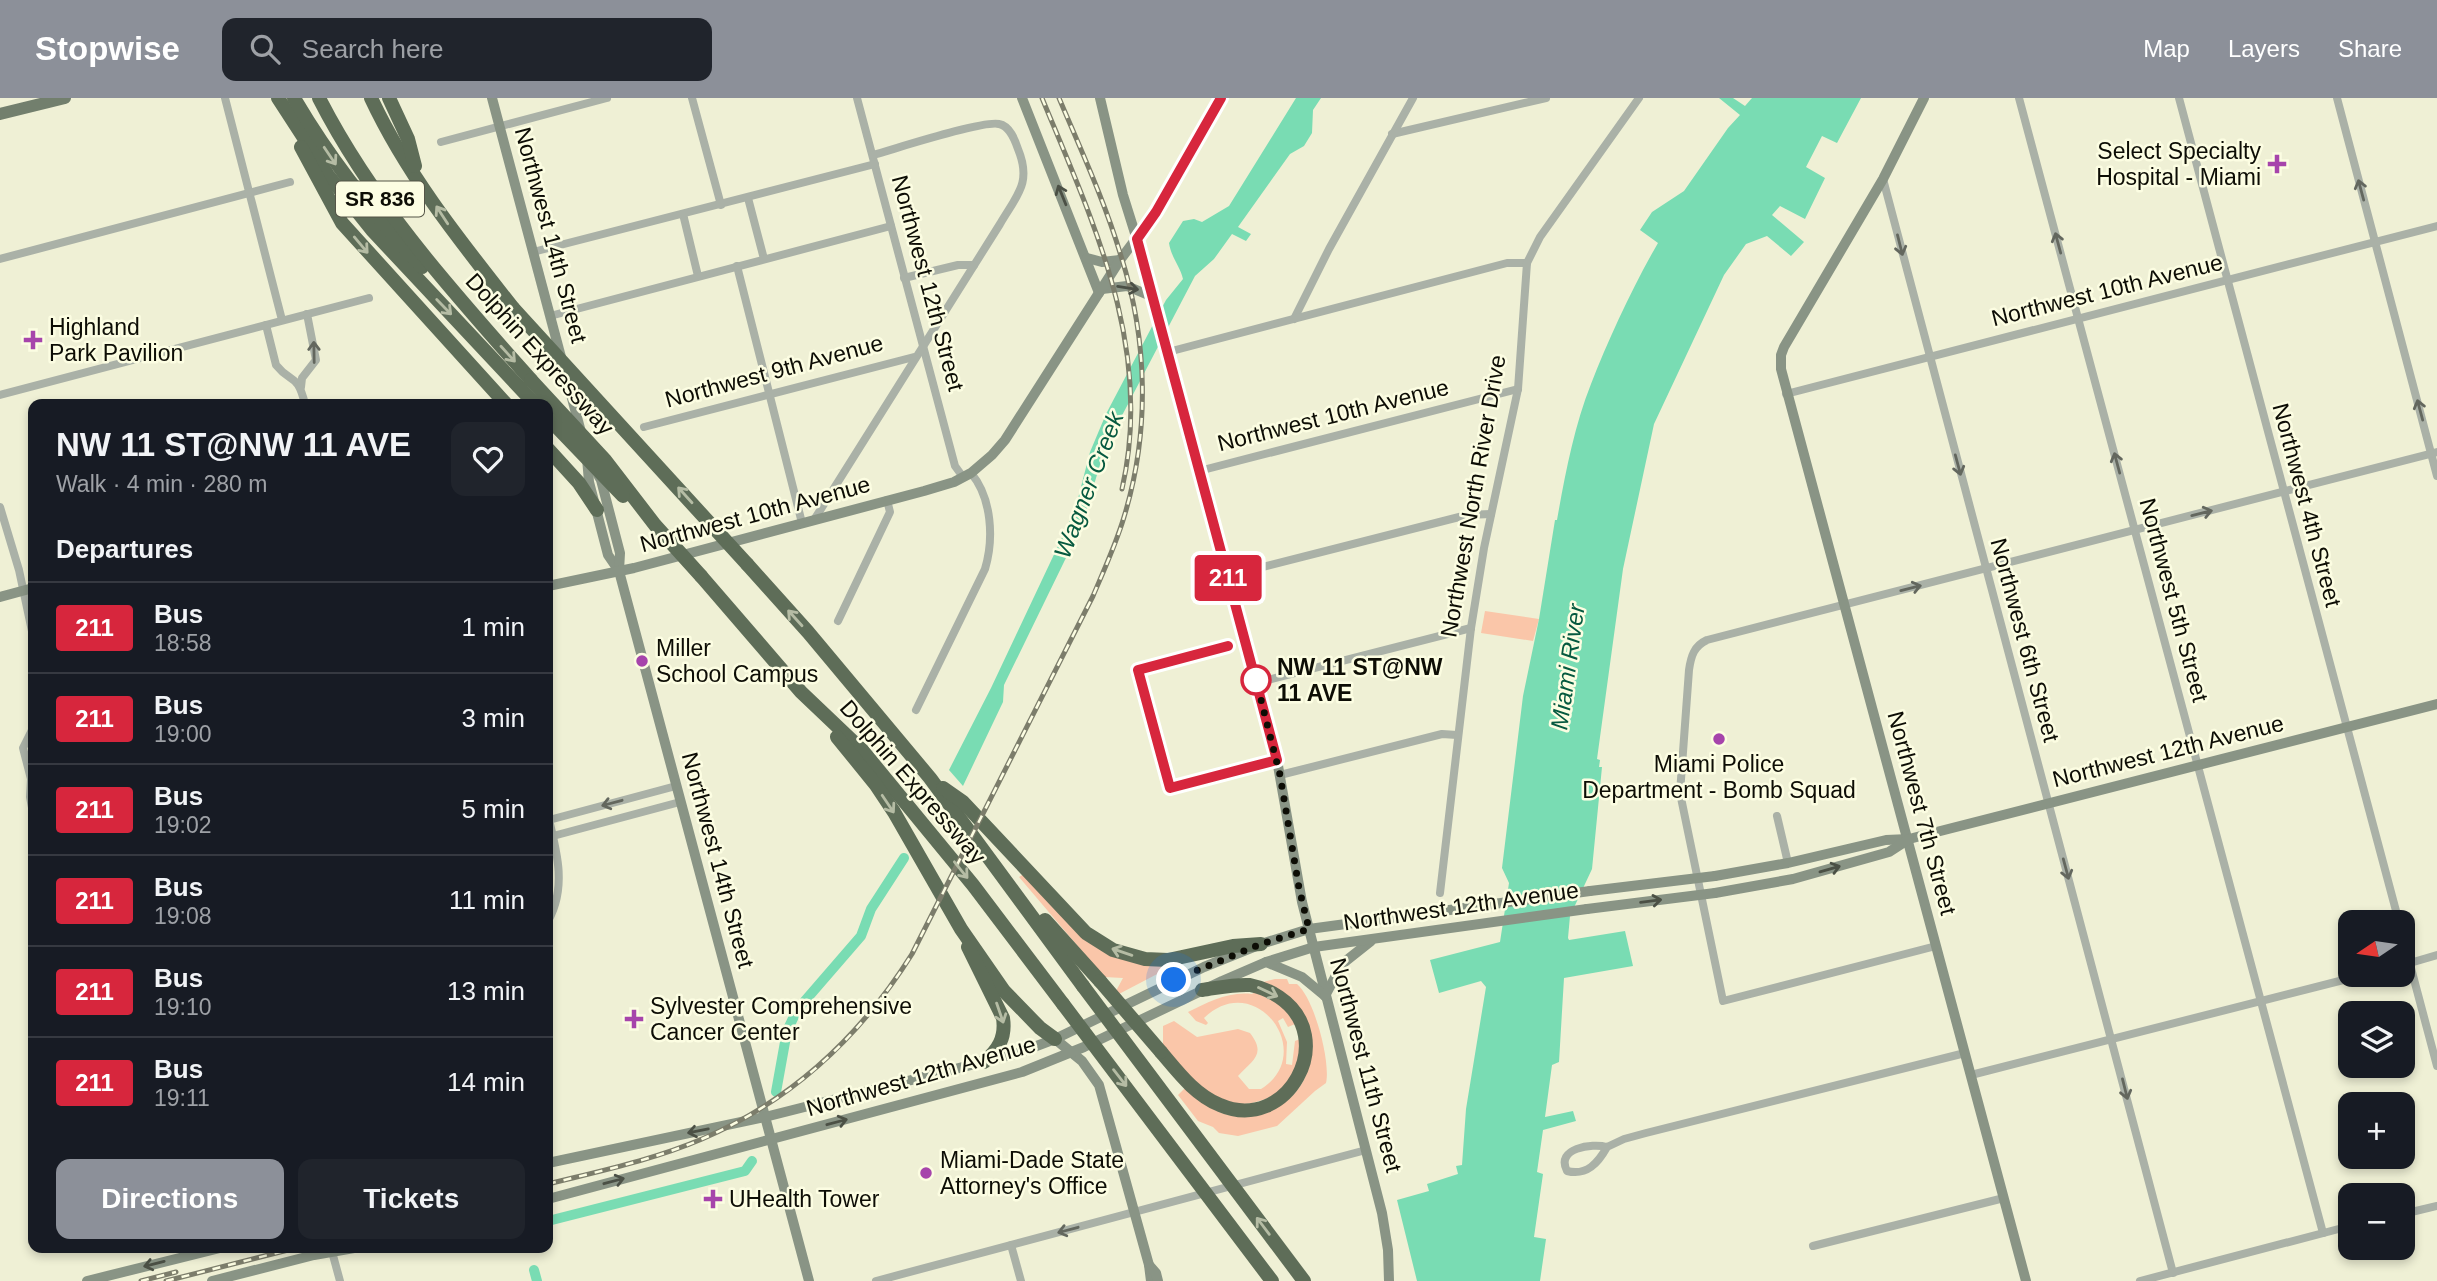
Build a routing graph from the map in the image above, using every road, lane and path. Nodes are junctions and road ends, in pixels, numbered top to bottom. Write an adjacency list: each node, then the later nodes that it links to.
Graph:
1 (65, 98): 21 (main road)
2 (225, 98): 29 (street)
3 (319, 98): 49 (highway, Dolphin Expressway / SR 836)
4 (371, 98): 26 (highway, Dolphin Expressway)
5 (389, 98): 26 (highway)
6 (492, 98): 22 (main road, Northwest 14th Street)
7 (607, 98): 22 (street)
8 (692, 98): 31 (street)
9 (858, 98): 25 (street, Northwest 12th Street)
10 (1022, 98): 38 (main road, one-way to 10)
11 (1100, 98): 35 (main road, Northwest 11th Street)
12 (1221, 98): 35 (main road)
13 (1413, 98): 23 (street)
14 (1545, 98): 23 (street)
15 (1639, 98): 42 (street, Northwest North River Drive)
16 (1924, 98): 27 (main road)
17 (2019, 98): 54 (street, Northwest 5th Street, one-way to 17)
18 (2179, 98): 47 (street, Northwest 4th Street)
19 (2337, 98): 36 (street, one-way to 19)
20 (284, 99): 49 (highway, one-way to 49); 68 (highway, one-way to 68); 69 (highway, one-way to 69)
21 (0, 114)
22 (500, 126): 24 (street); 37 (main road, Northwest 14th Street)
23 (1392, 134): 55 (street)
24 (441, 142)
25 (874, 160): 30 (street); 33 (street, Northwest 12th Street); 43 (street)
26 (417, 178): 107 (highway, Dolphin Expressway, one-way to 26, bridge)
27 (1883, 179): 61 (street, Northwest 6th Street, one-way to 61); 65 (main road, Northwest 7th Street)
28 (290, 182): 29 (street)
29 (249, 193): 39 (street); 56 (street)
30 (748, 198): 31 (street); 40 (street)
31 (720, 205): 32 (street)
32 (683, 214): 37 (street); 45 (street)
33 (891, 226): 40 (street); 46 (street, Northwest 12th Street)
34 (2437, 226): 36 (street, Northwest 10th Avenue)
35 (1137, 239): 41 (main road); 50 (main road, Northwest 11th Street)
36 (2375, 242): 47 (street, Northwest 10th Avenue); 74 (street, one-way to 36)
37 (533, 252): 53 (main road, Northwest 14th Street)
38 (1087, 258): 41 (main road); 48 (main road)
39 (0, 259)
40 (764, 259): 44 (street)
41 (1120, 260): 48 (main road)
42 (1527, 263): 55 (street); 63 (street, Northwest North River Drive)
43 (974, 265): 46 (street); 58 (street)
44 (737, 266): 45 (street); 64 (street)
45 (698, 276): 53 (street)
46 (904, 278): 58 (street, Northwest 12th Street)
47 (2227, 281): 54 (street, Northwest 10th Avenue); 80 (street, Northwest 4th Street)
48 (1101, 291): 50 (main road, one-way to 50); 78 (main road)
49 (453, 292): 70 (highway, Dolphin Expressway / SR 836, one-way to 70, bridge)
50 (1153, 297): 59 (main road, Northwest 11th Street)
51 (369, 298): 52 (street)
52 (307, 314): 56 (street); 62 (street, one-way to 52)
53 (550, 316): 76 (main road, Northwest 14th Street)
54 (2079, 318): 61 (street, Northwest 10th Avenue); 87 (street, Northwest 5th Street, one-way to 54)
55 (1294, 319): 59 (street)
56 (282, 320): 57 (street)
57 (266, 325): 62 (street); 66 (street)
58 (922, 344): 60 (street); 78 (street, Northwest 12th Street)
59 (1166, 348): 77 (main road, Northwest 11th Street)
60 (914, 357): 64 (street, Northwest 9th Avenue); 85 (street)
61 (1930, 357): 65 (street, Northwest 10th Avenue); 88 (street, Northwest 6th Street, one-way to 88)
62 (301, 387): 67 (street)
63 (1518, 389): 77 (street, Northwest 10th Avenue); 84 (street, Northwest North River Drive)
64 (769, 394): 73 (street, Northwest 9th Avenue); 85 (street)
65 (1786, 394): 94 (main road, Northwest 7th Street)
66 (0, 395)
67 (304, 399)
68 (501, 399)
69 (530, 399)
70 (549, 399)
71 (553, 404): 86 (highway, Dolphin Expressway / SR 836, one-way to 86, bridge)
72 (553, 424): 86 (highway, bridge)
73 (644, 427)
74 (2434, 452): 79 (street); 80 (street)
75 (553, 454): 83 (highway)
76 (589, 465): 83 (main road, Northwest 14th Street); 89 (main road, Northwest 14th Street)
77 (1199, 471): 90 (main road, Northwest 11th Street)
78 (967, 475): 81 (main road, Northwest 10th Avenue); 100 (street, Northwest 12th Street)
79 (2437, 476)
80 (2284, 492): 87 (street, one-way to 80); 101 (street, Northwest 4th Street)
81 (887, 500): 85 (main road, Northwest 10th Avenue); 95 (street)
82 (0, 507): 92 (street)
83 (597, 510): 89 (main road, Northwest 14th Street)
84 (1491, 514): 90 (street); 96 (street, Northwest North River Drive)
85 (808, 521): 89 (main road, Northwest 10th Avenue)
86 (655, 525): 98 (highway, Dolphin Expressway / SR 836, bridge)
87 (2135, 530): 88 (street); 104 (street, Northwest 5th Street)
88 (1986, 570): 94 (street, one-way to 88); 110 (street, Northwest 6th Street)
89 (619, 572): 91 (main road, Northwest 10th Avenue); 108 (main road, Northwest 14th Street)
90 (1227, 576): 97 (main road, Northwest 11th Street)
91 (553, 585)
92 (28, 590): 93 (main road)
93 (0, 597)
94 (1844, 605): 114 (main road, Northwest 7th Street); 124 (street)
95 (838, 621)
96 (1471, 628): 97 (street); 102 (street, Northwest North River Drive)
97 (1256, 683): 106 (main road, Northwest 11th Street)
98 (802, 692): 120 (highway, one-way to 120); 169 (highway, Dolphin Expressway, one-way to 169, bridge)
99 (2437, 704): 101 (main road, Northwest 12th Avenue)
100 (916, 710)
101 (2347, 727): 104 (main road, Northwest 12th Avenue); 119 (street, Northwest 4th Street)
102 (1457, 736): 106 (street); 117 (street, Northwest North River Drive)
103 (28, 738): 105 (street)
104 (2198, 765): 110 (main road, Northwest 12th Avenue); 133 (street, Northwest 5th Street)
105 (28, 767)
106 (1280, 775): 121 (main road, Northwest 11th Street)
107 (930, 778): 115 (highway, Dolphin Expressway); 123 (highway, one-way to 107)
108 (676, 786): 109 (main road, Northwest 14th Street); 112 (street, one-way to 112)
109 (680, 802): 113 (street); 141 (main road, Northwest 14th Street)
110 (2049, 803): 114 (main road, Northwest 12th Avenue); 134 (street, Northwest 6th Street, one-way to 134)
111 (1777, 816): 116 (street)
112 (553, 817)
113 (553, 835): 118 (street)
114 (1909, 839): 116 (main road, Northwest 12th Avenue); 122 (main road, Northwest 12th Avenue, one-way to 114, bridge); 124 (main road, Northwest 7th Street)
115 (993, 861): 131 (highway, one-way to 115, bridge); 170 (highway, Dolphin Expressway, one-way to 115, bridge)
116 (1788, 863): 121 (main road, Northwest 12th Avenue, bridge)
117 (1440, 893)
118 (553, 907)
119 (2396, 910)
120 (961, 929): 135 (highway); 138 (highway, one-way to 138)
121 (1309, 929): 123 (main road, Northwest 12th Avenue); 125 (main road, Northwest 11th Street)
122 (1375, 938): 125 (main road, Northwest 12th Avenue); 132 (main road)
123 (1261, 944): 135 (main road, Northwest 12th Avenue)
124 (1937, 946): 137 (main road, Northwest 7th Street)
125 (1314, 947): 128 (main road, Northwest 12th Avenue); 132 (main road, Northwest 11th Street)
126 (2437, 955): 127 (street)
127 (2415, 961)
128 (1266, 962): 131 (main road, Northwest 12th Avenue); 132 (main road)
129 (2338, 981): 133 (street)
130 (2413, 987): 139 (street)
131 (1202, 990): 136 (main road, Northwest 12th Avenue)
132 (1325, 996): 144 (main road, Northwest 11th Street)
133 (2260, 1001): 134 (street); 152 (street, Northwest 5th Street)
134 (2112, 1039): 140 (street); 159 (street, Northwest 6th Street, one-way to 159)
135 (1055, 1040): 136 (main road); 138 (main road, Northwest 12th Avenue)
136 (1072, 1052): 142 (main road, Northwest 12th Avenue, one-way to 136); 150 (main road)
137 (1965, 1053): 140 (main road, Northwest 7th Street); 143 (street)
138 (984, 1062): 141 (main road, Northwest 12th Avenue)
139 (2437, 1066)
140 (1971, 1075): 147 (main road, Northwest 7th Street)
141 (765, 1117): 142 (main road, Northwest 14th Street); 145 (main road, Northwest 12th Avenue, one-way to 145)
142 (771, 1139): 146 (main road, Northwest 12th Avenue, one-way to 142); 164 (main road, Northwest 14th Street)
143 (1607, 1147): 143 (street)
144 (1366, 1150): 150 (street); 160 (main road, Northwest 11th Street)
145 (553, 1162)
146 (553, 1198)
147 (2004, 1198): 154 (street); 171 (main road, Northwest 7th Street)
148 (2437, 1206): 149 (street)
149 (2415, 1211)
150 (1134, 1212): 153 (street, one-way to 153); 158 (main road)
151 (2338, 1229): 152 (street)
152 (2323, 1233): 159 (street)
153 (1012, 1245): 165 (street); 166 (street)
154 (1813, 1246)
155 (200, 1253): 161 (main road, one-way to 161)
156 (316, 1253): 162 (main road)
157 (332, 1253): 163 (street)
158 (1149, 1265): 167 (main road); 168 (main road)
159 (2173, 1273): 172 (street)
160 (1389, 1275)
161 (87, 1281)
162 (212, 1281)
163 (340, 1281)
164 (809, 1281)
165 (876, 1281)
166 (1021, 1281)
167 (1151, 1281)
168 (1158, 1281)
169 (1272, 1281)
170 (1304, 1281)
171 (2026, 1281)
172 (2140, 1281)

